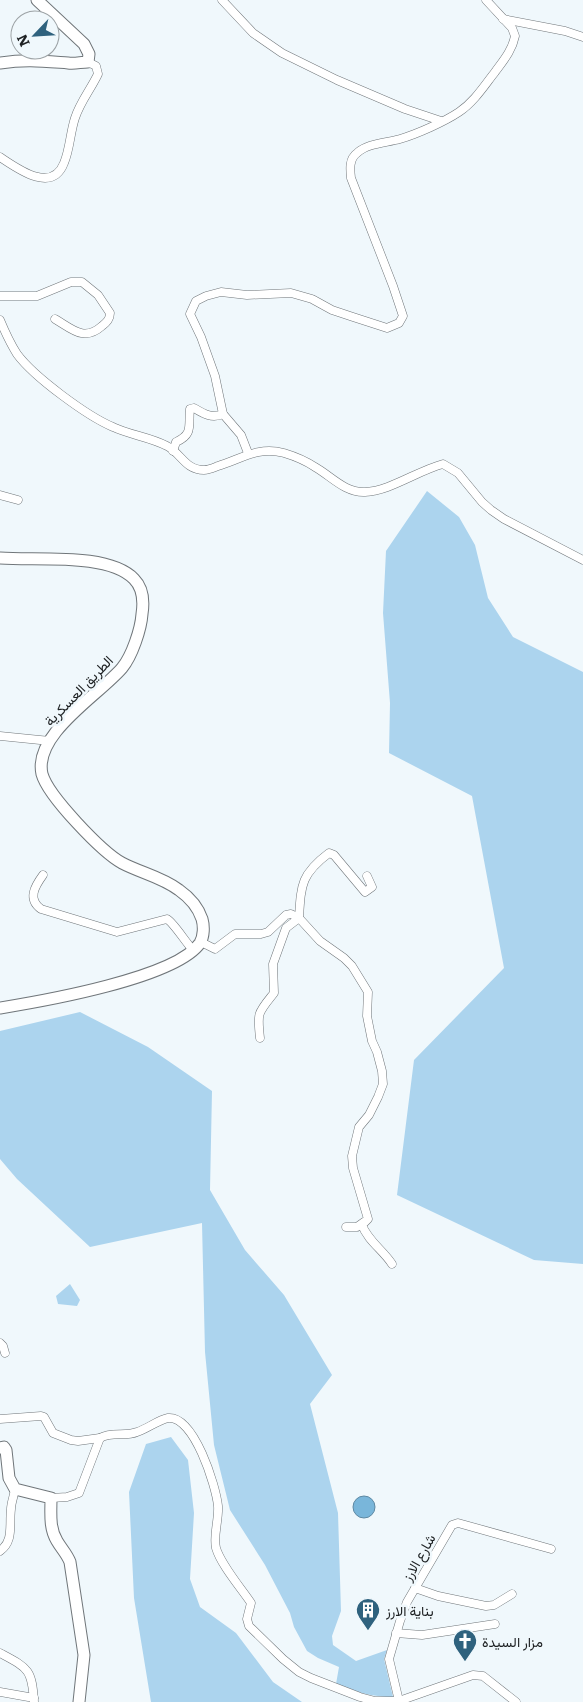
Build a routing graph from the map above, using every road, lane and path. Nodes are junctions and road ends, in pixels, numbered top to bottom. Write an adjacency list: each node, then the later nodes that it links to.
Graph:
1 (37, 0): 6 (main road)
2 (222, 0): 8 (street)
3 (486, 0): 4 (street)
4 (501, 18): 5 (street); 8 (street)
5 (583, 37)
6 (88, 62): 7 (main road); 9 (street)
7 (0, 63)
8 (441, 121): 13 (street)
9 (0, 157)
10 (0, 296): 12 (street)
11 (0, 320): 14 (street)
12 (55, 320)
13 (223, 414): 14 (street); 15 (street)
14 (173, 451): 15 (street)
15 (248, 454): 19 (street)
16 (0, 495): 17 (street)
17 (18, 500)
18 (0, 558): 21 (main road, الطريق العسكرية)
19 (583, 560)
20 (0, 736): 21 (street)
21 (50, 741): 25 (main road, الطريق العسكرية)
22 (42, 875): 25 (street)
23 (367, 876): 24 (street)
24 (298, 918): 25 (street); 27 (street); 28 (street)
25 (197, 946): 26 (main road)
26 (0, 1008)
27 (260, 1038)
28 (368, 1219): 29 (street); 30 (street)
29 (346, 1228)
30 (392, 1264)
31 (0, 1343): 32 (street)
32 (5, 1353)
33 (0, 1419): 34 (street)
34 (100, 1438): 37 (street); 48 (street)
35 (0, 1448): 36 (main road)
36 (15, 1489): 37 (main road); 39 (street)
37 (51, 1498): 49 (main road)
38 (551, 1549): 40 (street, شارع الارز)
39 (0, 1551)
40 (415, 1588): 41 (street); 43 (street, شارع الارز)
41 (512, 1594)
42 (495, 1624): 43 (street)
43 (396, 1633): 48 (street, شارع الارز)
44 (0, 1653): 46 (street)
45 (0, 1692): 46 (street)
46 (34, 1700)
47 (412, 1700): 48 (street); 50 (street)
48 (399, 1701)
49 (79, 1702)
50 (516, 1702)

